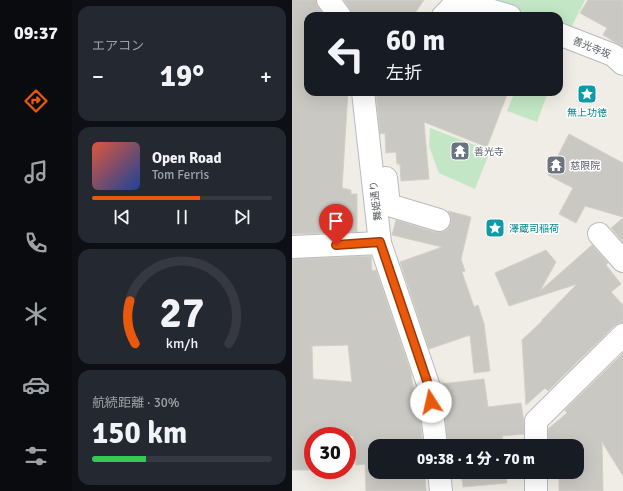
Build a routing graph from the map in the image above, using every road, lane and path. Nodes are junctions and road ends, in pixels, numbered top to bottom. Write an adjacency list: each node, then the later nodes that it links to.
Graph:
1 (328, 0): 3 (street)
2 (451, 6): 4 (street)
3 (337, 12)
4 (486, 12)
5 (563, 36): 6 (street, 善光寺坂)
6 (623, 64)
7 (363, 96): 8 (street, 舞姫通り)
8 (372, 176): 9 (street); 11 (street, 舞姫通り)
9 (439, 220)
10 (599, 234): 13 (street)
11 (380, 242): 12 (street); 15 (street, 舞姫通り)
12 (292, 247)
13 (623, 260)
14 (623, 335): 16 (street)
15 (435, 439)
16 (536, 439)
17 (440, 479): 19 (street)
18 (536, 479): 20 (street)
19 (441, 491)
20 (536, 491)

